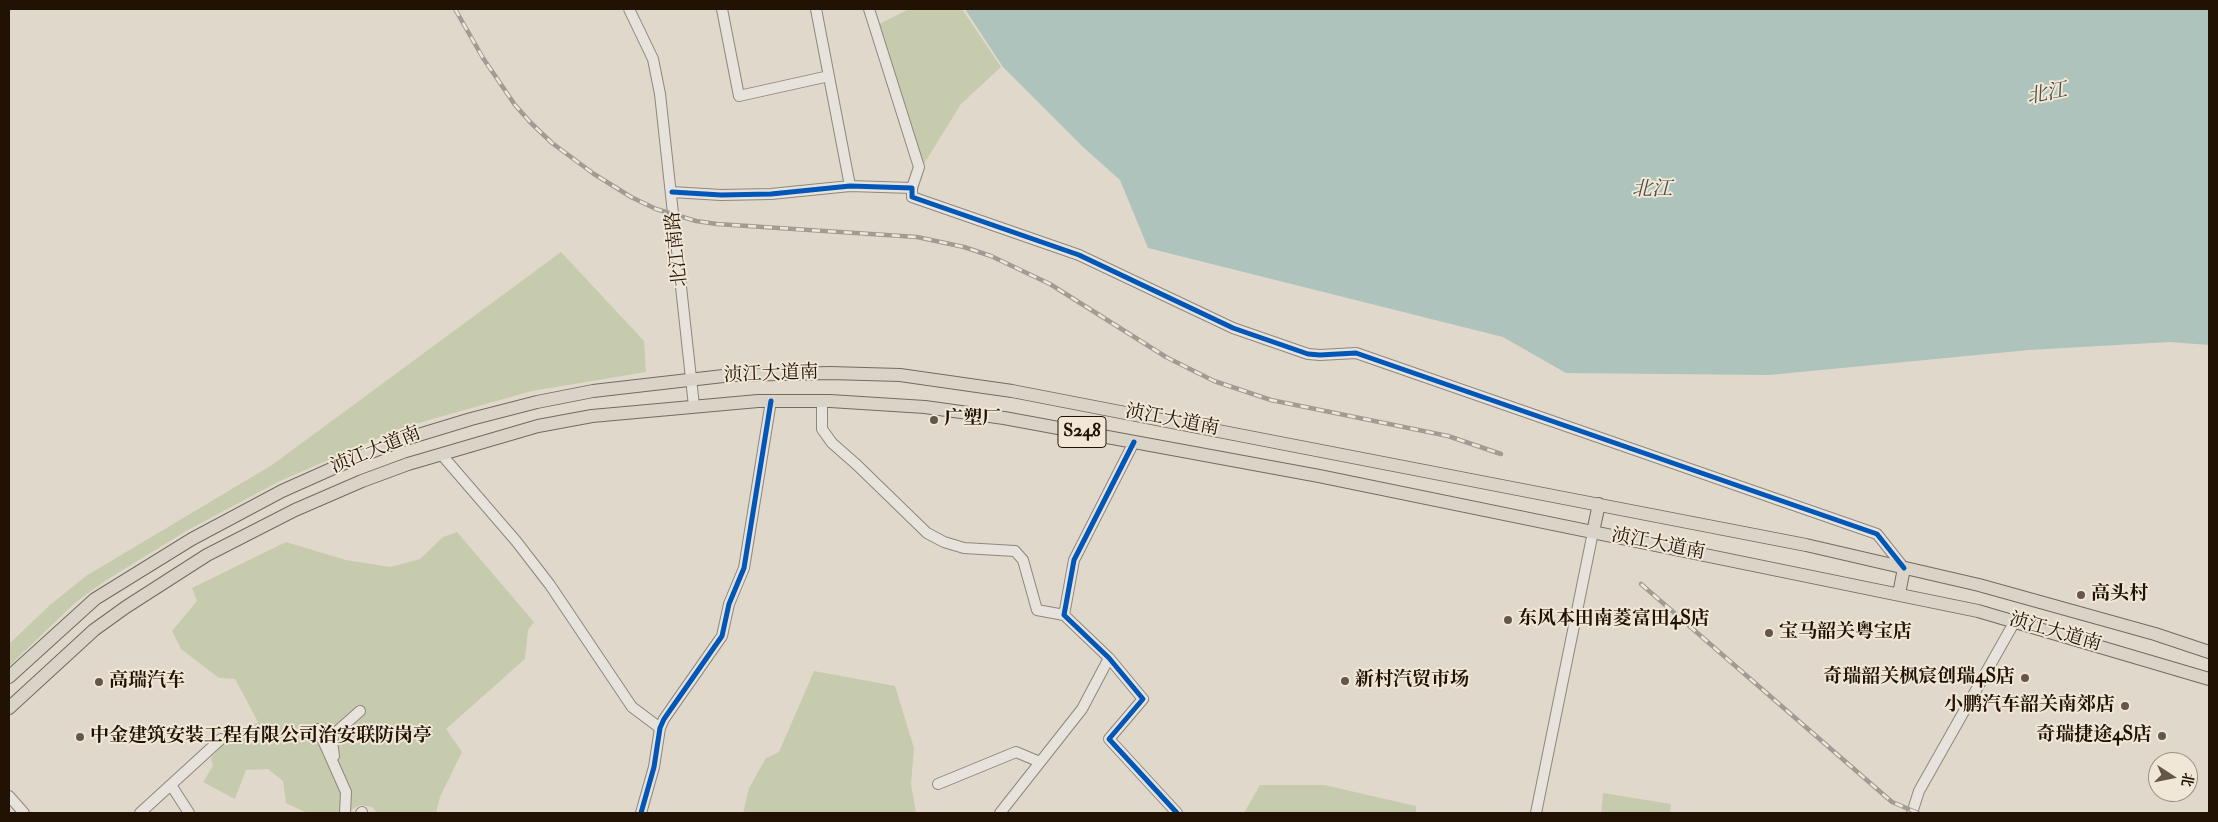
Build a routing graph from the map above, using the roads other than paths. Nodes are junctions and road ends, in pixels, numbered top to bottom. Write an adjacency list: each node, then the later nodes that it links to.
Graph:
1 (629, 9): 8 (street, 北江南路)
2 (722, 9): 5 (street)
3 (816, 9): 5 (street)
4 (869, 9): 7 (street)
5 (829, 76): 6 (street)
6 (850, 186): 7 (street); 8 (street)
7 (912, 188): 17 (street)
8 (672, 192): 9 (street, 北江南路)
9 (691, 380): 12 (street, 北江南路); 15 (main road, 浈江大道南 / S248); 23 (main road, 浈江大道南 / S248)
10 (771, 401): 11 (main road, 浈江大道南 / S248); 12 (main road, 浈江大道南 / S248); 27 (street)
11 (822, 401): 13 (main road, 浈江大道南 / S248); 19 (street)
12 (694, 406): 14 (main road, 浈江大道南 / S248)
13 (1134, 442): 16 (main road, 浈江大道南 / S248); 19 (street)
14 (441, 454): 25 (main road, 浈江大道南 / S248); 27 (street)
15 (1599, 504): 16 (main road, 浈江大道南); 17 (main road, 浈江大道南 / S248)
16 (1594, 532): 18 (main road, 浈江大道南 / S248); 42 (street)
17 (1904, 568): 18 (main road); 21 (main road, 浈江大道南 / S248)
18 (1899, 594): 20 (main road, 浈江大道南 / S248)
19 (1064, 615): 22 (street)
20 (2015, 621): 24 (main road, 浈江大道南 / S248); 43 (street)
21 (2209, 652)
22 (1108, 658): 30 (street); 41 (street)
23 (9, 677)
24 (2209, 679)
25 (9, 708)
26 (360, 711): 31 (street)
27 (660, 728): 39 (street)
28 (318, 729): 31 (street)
29 (221, 739): 33 (street)
30 (1040, 762): 32 (street); 40 (street)
31 (335, 769): 38 (street)
32 (938, 784)
33 (171, 785): 36 (street); 37 (street)
34 (9, 796): 35 (street)
35 (24, 813)
36 (140, 813)
37 (189, 813)
38 (345, 813)
39 (641, 813)
40 (1000, 813)
41 (1176, 813)
42 (1536, 813)
43 (1912, 813)

